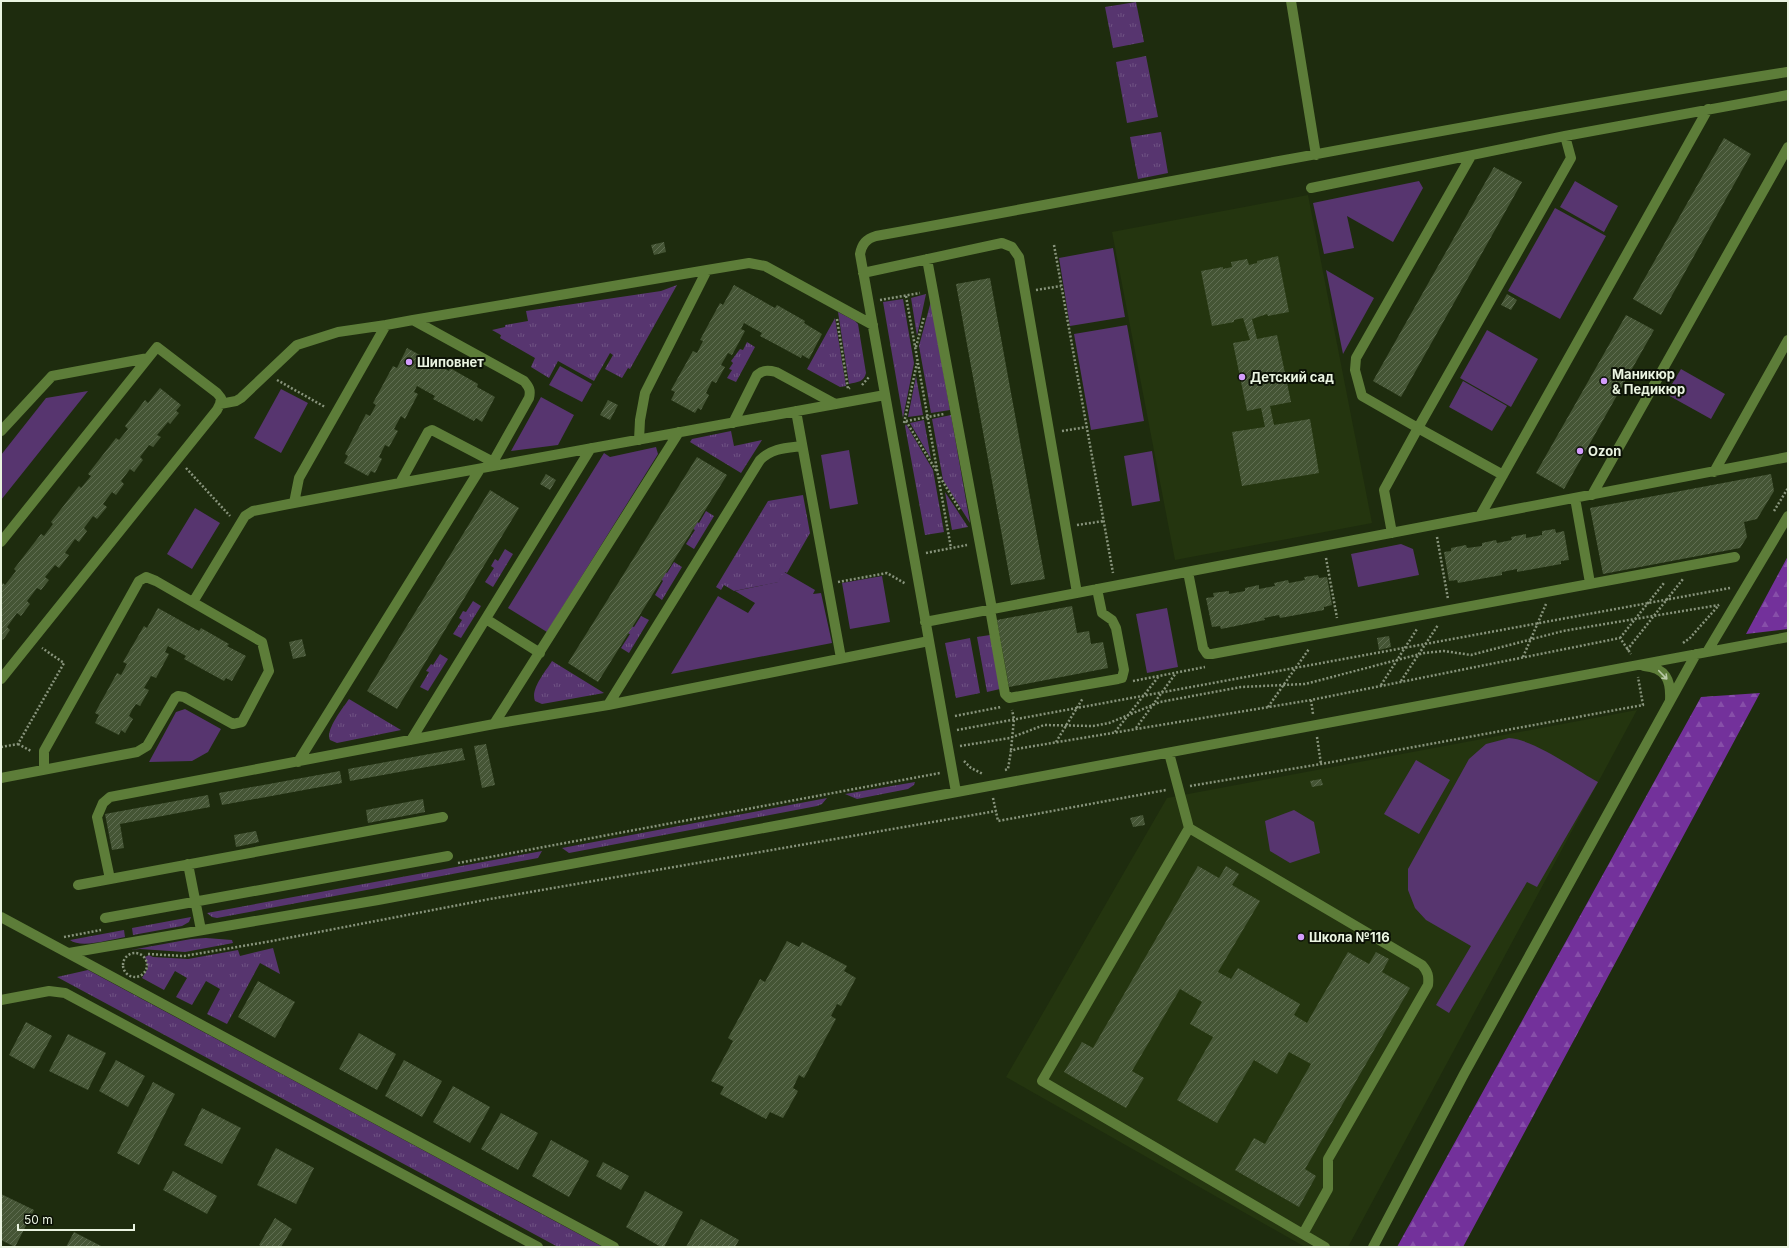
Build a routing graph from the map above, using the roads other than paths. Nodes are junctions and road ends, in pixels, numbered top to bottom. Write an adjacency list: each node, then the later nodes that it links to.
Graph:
1 (1291, 1): 7 (street)
2 (1786, 72): 7 (street)
3 (1788, 95): 4 (street)
4 (1708, 109): 5 (street); 33 (street)
5 (1565, 136): 8 (street); 23 (street)
6 (1788, 147): 35 (street)
7 (1316, 155): 12 (street)
8 (1471, 156): 9 (street); 23 (street)
9 (1311, 188)
10 (927, 259): 12 (street); 46 (street); 48 (street)
11 (707, 270): 13 (street); 15 (street); 26 (street)
12 (864, 273): 15 (street)
13 (413, 320): 14 (street); 30 (street)
14 (386, 325): 19 (street); 37 (street)
15 (873, 325): 18 (street)
16 (1788, 340): 32 (street)
17 (148, 358): 19 (street); 24 (street); 41 (street)
18 (885, 395): 20 (street); 50 (street)
19 (220, 404): 58 (street)
20 (835, 404): 21 (street); 22 (street)
21 (796, 411): 22 (street); 27 (street)
22 (732, 422): 25 (street)
23 (1418, 428): 33 (street); 40 (street)
24 (1, 431)
25 (679, 432): 26 (street); 54 (street)
26 (639, 440): 28 (street)
27 (802, 446): 56 (street); 60 (street)
28 (591, 448): 30 (street); 49 (street)
29 (1788, 457): 32 (street)
30 (496, 464): 31 (street); 34 (street)
31 (480, 468): 34 (street); 64 (street)
32 (1714, 472): 35 (street)
33 (1502, 475): 38 (street)
34 (400, 483): 37 (street)
35 (1592, 495): 36 (street)
36 (1575, 498): 38 (street); 44 (street)
37 (294, 503): 47 (street)
38 (1480, 516): 40 (street)
39 (1788, 516): 53 (street)
40 (1392, 533): 43 (street)
41 (1, 542)
42 (1736, 557): 44 (street)
43 (1188, 572): 44 (street); 45 (street)
44 (1590, 583)
45 (1097, 589): 46 (street); 48 (street)
46 (1077, 593): 48 (street)
47 (193, 602): 65 (street); 65 (street)
48 (991, 609): 50 (street)
49 (486, 619): 54 (street); 62 (street)
50 (925, 622): 52 (street)
51 (1788, 637): 53 (street)
52 (928, 641): 56 (street); 67 (street)
53 (1707, 652): 55 (street)
54 (540, 653): 61 (street)
55 (1696, 654): 57 (street); 59 (street)
56 (842, 658): 60 (street)
57 (1635, 663): 59 (street, one-way to 59); 63 (street)
58 (1, 680)
59 (1670, 702): 84 (street)
60 (608, 705): 61 (street)
61 (494, 724): 62 (street)
62 (410, 740): 64 (street)
63 (1169, 753): 67 (street); 69 (street)
64 (298, 762): 72 (street)
65 (44, 769): 66 (street)
66 (1, 778)
67 (956, 792): 77 (street)
68 (443, 817): 71 (street)
69 (1189, 828): 80 (street); 80 (street)
70 (448, 856): 74 (street)
71 (188, 864): 72 (street); 74 (street)
72 (110, 879): 73 (street)
73 (78, 885)
74 (195, 902): 76 (street); 77 (street)
75 (1, 917): 78 (street)
76 (106, 918)
77 (201, 930): 78 (street)
78 (69, 953): 82 (street)
79 (1, 1000): 81 (street)
80 (1302, 1234): 83 (street)
81 (538, 1247)
82 (614, 1247)
83 (1325, 1247)
84 (1373, 1247)

